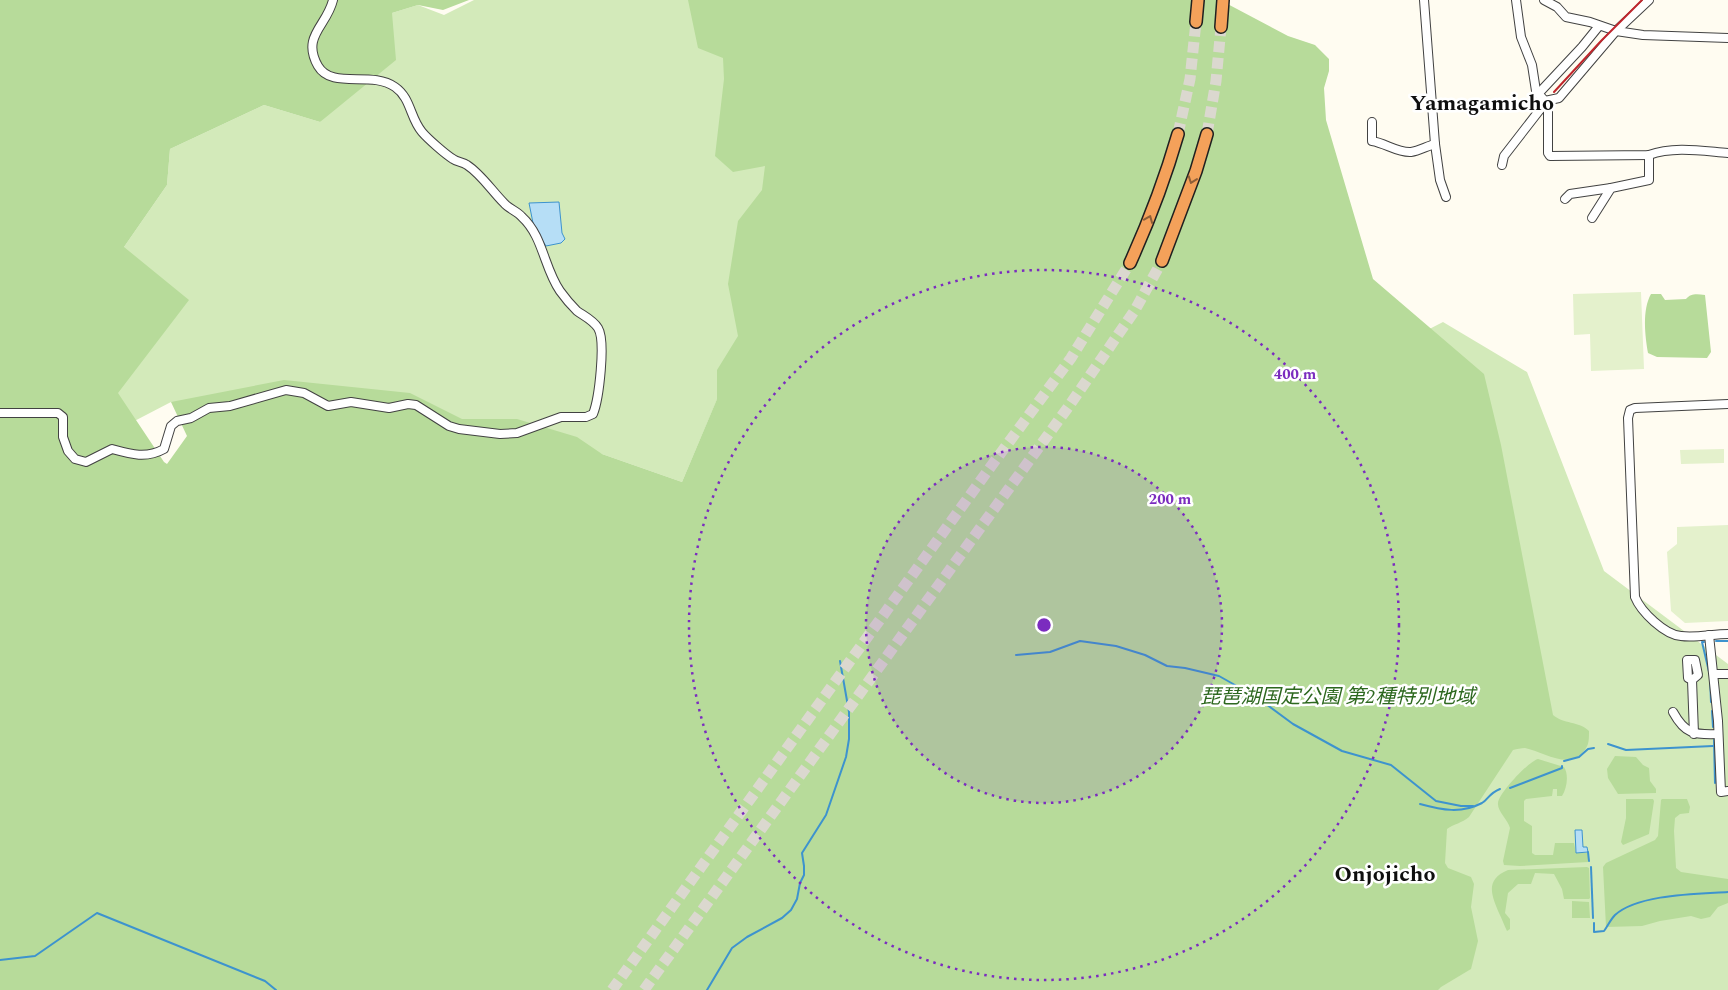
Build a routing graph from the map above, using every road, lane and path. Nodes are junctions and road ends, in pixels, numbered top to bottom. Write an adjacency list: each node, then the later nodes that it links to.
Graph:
1 (333, 0): 29 (street)
2 (1198, 0): 8 (highway)
3 (1223, 0): 10 (highway)
4 (1424, 0): 18 (street)
5 (1516, 0): 13 (street)
6 (1544, 0): 9 (street)
7 (1650, 0): 11 (street)
8 (1196, 22)
9 (1599, 26): 11 (street); 13 (street)
10 (1221, 27)
11 (1616, 31): 12 (street); 14 (street)
12 (1728, 38)
13 (1538, 94): 14 (street)
14 (1545, 101): 20 (street); 21 (street)
15 (1372, 122): 18 (street)
16 (1178, 134): 27 (highway, one-way to 16)
17 (1207, 134): 26 (highway, one-way to 26)
18 (1435, 144): 23 (street)
19 (1728, 153): 20 (street)
20 (1649, 155): 22 (street)
21 (1502, 165)
22 (1612, 188): 24 (street); 25 (street)
23 (1446, 197)
24 (1565, 200)
25 (1592, 218)
26 (1162, 261)
27 (1130, 264)
28 (1728, 404): 31 (street)
29 (0, 413)
30 (1728, 634): 31 (street)
31 (1709, 635): 32 (street)
32 (1714, 674): 33 (street); 37 (street)
33 (1728, 674)
34 (1692, 680): 36 (street)
35 (1673, 712): 36 (street)
36 (1694, 734): 37 (street)
37 (1718, 734): 38 (street)
38 (1728, 791)

